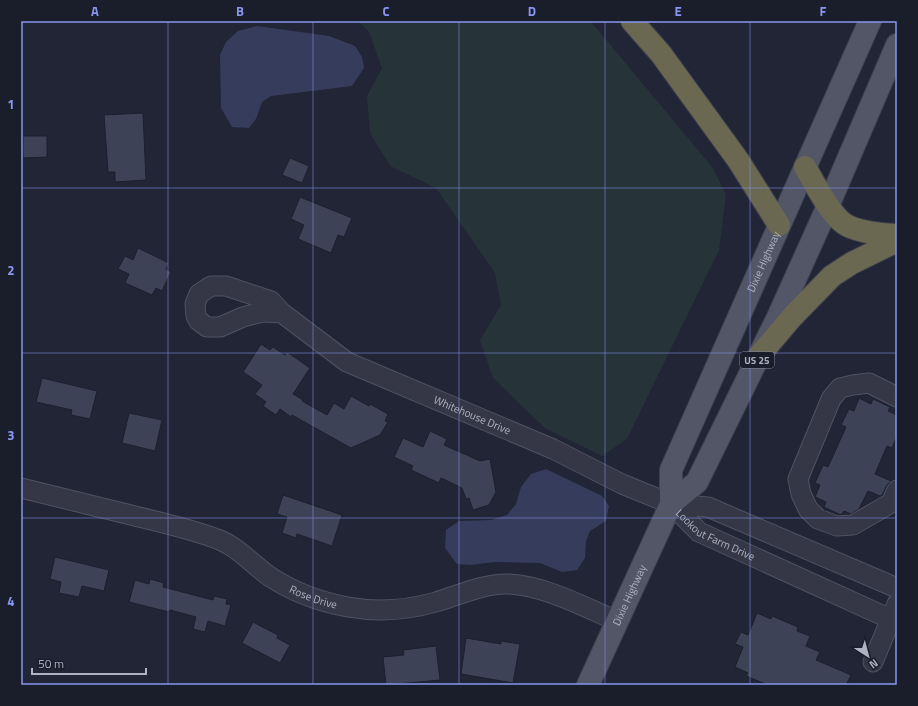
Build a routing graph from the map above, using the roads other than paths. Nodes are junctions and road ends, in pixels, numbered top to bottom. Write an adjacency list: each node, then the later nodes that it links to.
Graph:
1 (632, 21): 6 (highway)
2 (870, 21): 4 (main road, Dixie Highway / US 25)
3 (897, 45): 5 (main road, Dixie Highway / US 25)
4 (805, 167): 5 (highway); 6 (main road, Dixie Highway / US 25)
5 (828, 206): 7 (highway); 10 (main road, Dixie Highway / US 25)
6 (779, 225): 14 (main road, Dixie Highway / US 25)
7 (897, 235)
8 (897, 242): 10 (highway)
9 (282, 313): 14 (street, Whitehouse Drive)
10 (759, 356): 14 (main road, Dixie Highway / US 25)
11 (897, 397): 13 (street)
12 (21, 488): 17 (street, Rose Drive)
13 (897, 490)
14 (671, 504): 15 (street, Lookout Farm Drive); 16 (street, Lookout Farm Drive); 17 (main road, Dixie Highway / US 25)
15 (897, 588)
16 (895, 615): 18 (street)
17 (617, 621): 19 (main road, Dixie Highway / US 25)
18 (873, 662)
19 (588, 685)

